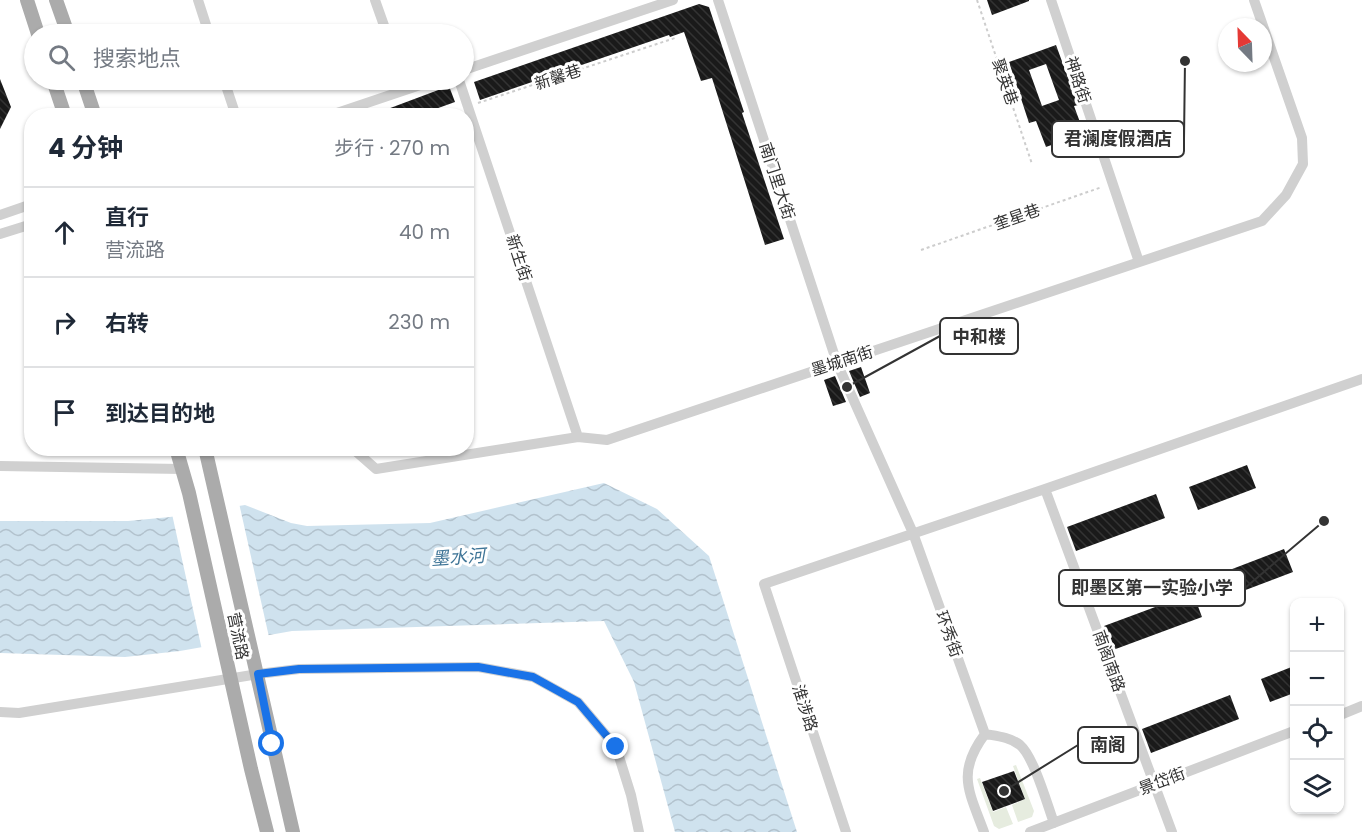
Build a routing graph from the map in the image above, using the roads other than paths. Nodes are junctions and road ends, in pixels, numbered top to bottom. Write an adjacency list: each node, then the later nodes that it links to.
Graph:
1 (27, 0): 10 (main road)
2 (56, 0): 11 (main road)
3 (198, 0): 12 (street)
4 (375, 0): 13 (street)
5 (673, 0): 9 (street)
6 (718, 0): 31 (street, 南门里大街)
7 (1052, 0): 30 (street, 神路街)
8 (1254, 0): 30 (street, 墨城南街)
9 (638, 5): 14 (street)
10 (35, 24)
11 (64, 24)
12 (206, 24)
13 (383, 24)
14 (474, 66)
15 (56, 90): 20 (main road)
16 (86, 90): 21 (main road)
17 (227, 90): 22 (street)
18 (392, 90): 23 (street)
19 (463, 90): 24 (street, 新生街)
20 (62, 108)
21 (92, 108)
22 (233, 108)
23 (348, 108)
24 (470, 108)
25 (474, 121): 33 (street, 新生街)
26 (24, 207): 27 (street)
27 (0, 215)
28 (24, 226): 29 (street)
29 (0, 234)
30 (1139, 262): 31 (street, 墨城南街)
31 (837, 363): 33 (street, 墨城南街); 42 (street, 南门里大街)
32 (1362, 379): 41 (street)
33 (578, 437): 34 (street, 墨城南街)
34 (474, 455)
35 (178, 456): 40 (main road, 营流路)
36 (207, 456): 43 (main road, 营流路)
37 (361, 456): 38 (street, 墨城南街)
38 (466, 456)
39 (0, 466): 40 (street)
40 (182, 469): 44 (main road, 营流路)
41 (1045, 489): 42 (street); 50 (street, 南阁南路)
42 (913, 534): 49 (street, 环秀街); 55 (street, 淮涉路)
43 (258, 674): 44 (street); 53 (main road, 营流路); 54 (street)
44 (231, 679): 46 (street); 52 (main road, 营流路)
45 (1362, 706): 47 (street)
46 (0, 712)
47 (1344, 713)
48 (1290, 733): 50 (street, 景岱街)
49 (985, 734): 51 (street); 56 (street)
50 (1155, 784): 51 (street, 景岱街); 58 (street, 南阁南路)
51 (1054, 823): 57 (street, 景岱街)
52 (267, 832)
53 (293, 832)
54 (639, 832)
55 (846, 832)
56 (984, 832)
57 (1030, 832)
58 (1172, 832)

